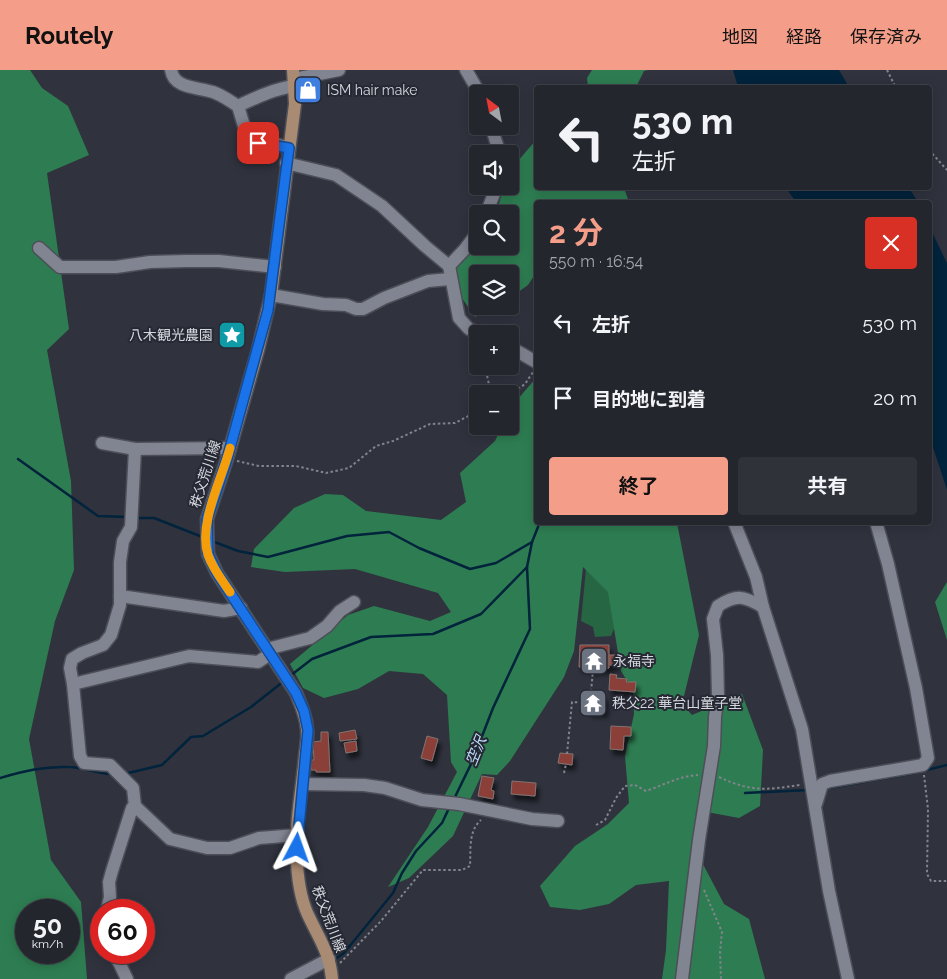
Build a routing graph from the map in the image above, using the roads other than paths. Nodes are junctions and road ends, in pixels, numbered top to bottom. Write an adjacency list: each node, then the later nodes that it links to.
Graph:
1 (171, 70): 6 (street)
2 (339, 70): 4 (street)
3 (466, 70): 5 (street)
4 (294, 78): 6 (street); 7 (main road, 秩父荒川線)
5 (475, 85)
6 (238, 106): 7 (street)
7 (289, 148): 8 (main road, 秩父荒川線)
8 (286, 163): 11 (street); 12 (main road, 秩父荒川線)
9 (469, 244): 11 (street)
10 (39, 248): 12 (street)
11 (449, 266): 13 (street)
12 (275, 267): 14 (main road, 秩父荒川線)
13 (450, 279): 14 (street); 15 (street)
14 (271, 295): 20 (main road, 秩父荒川線)
15 (469, 329)
16 (519, 352): 17 (street)
17 (534, 361)
18 (102, 443): 19 (street)
19 (135, 449): 20 (street); 23 (street)
20 (228, 454): 26 (main road, 秩父荒川線)
21 (735, 525): 25 (street)
22 (877, 525): 30 (street)
23 (120, 596): 26 (street); 28 (street)
24 (354, 602): 27 (street)
25 (763, 607): 30 (street); 39 (street)
26 (241, 608): 27 (main road, 秩父荒川線)
27 (268, 652): 28 (street); 29 (main road, 秩父荒川線)
28 (73, 684): 31 (street)
29 (303, 784): 32 (street); 33 (main road, 秩父荒川線)
30 (815, 806): 40 (street)
31 (134, 807): 33 (street); 34 (street)
32 (558, 821)
33 (297, 834): 36 (main road, 秩父荒川線)
34 (110, 899)
35 (120, 964): 37 (street)
36 (331, 967): 38 (street)
37 (127, 979)
38 (291, 979)
39 (682, 979)
40 (848, 979)

